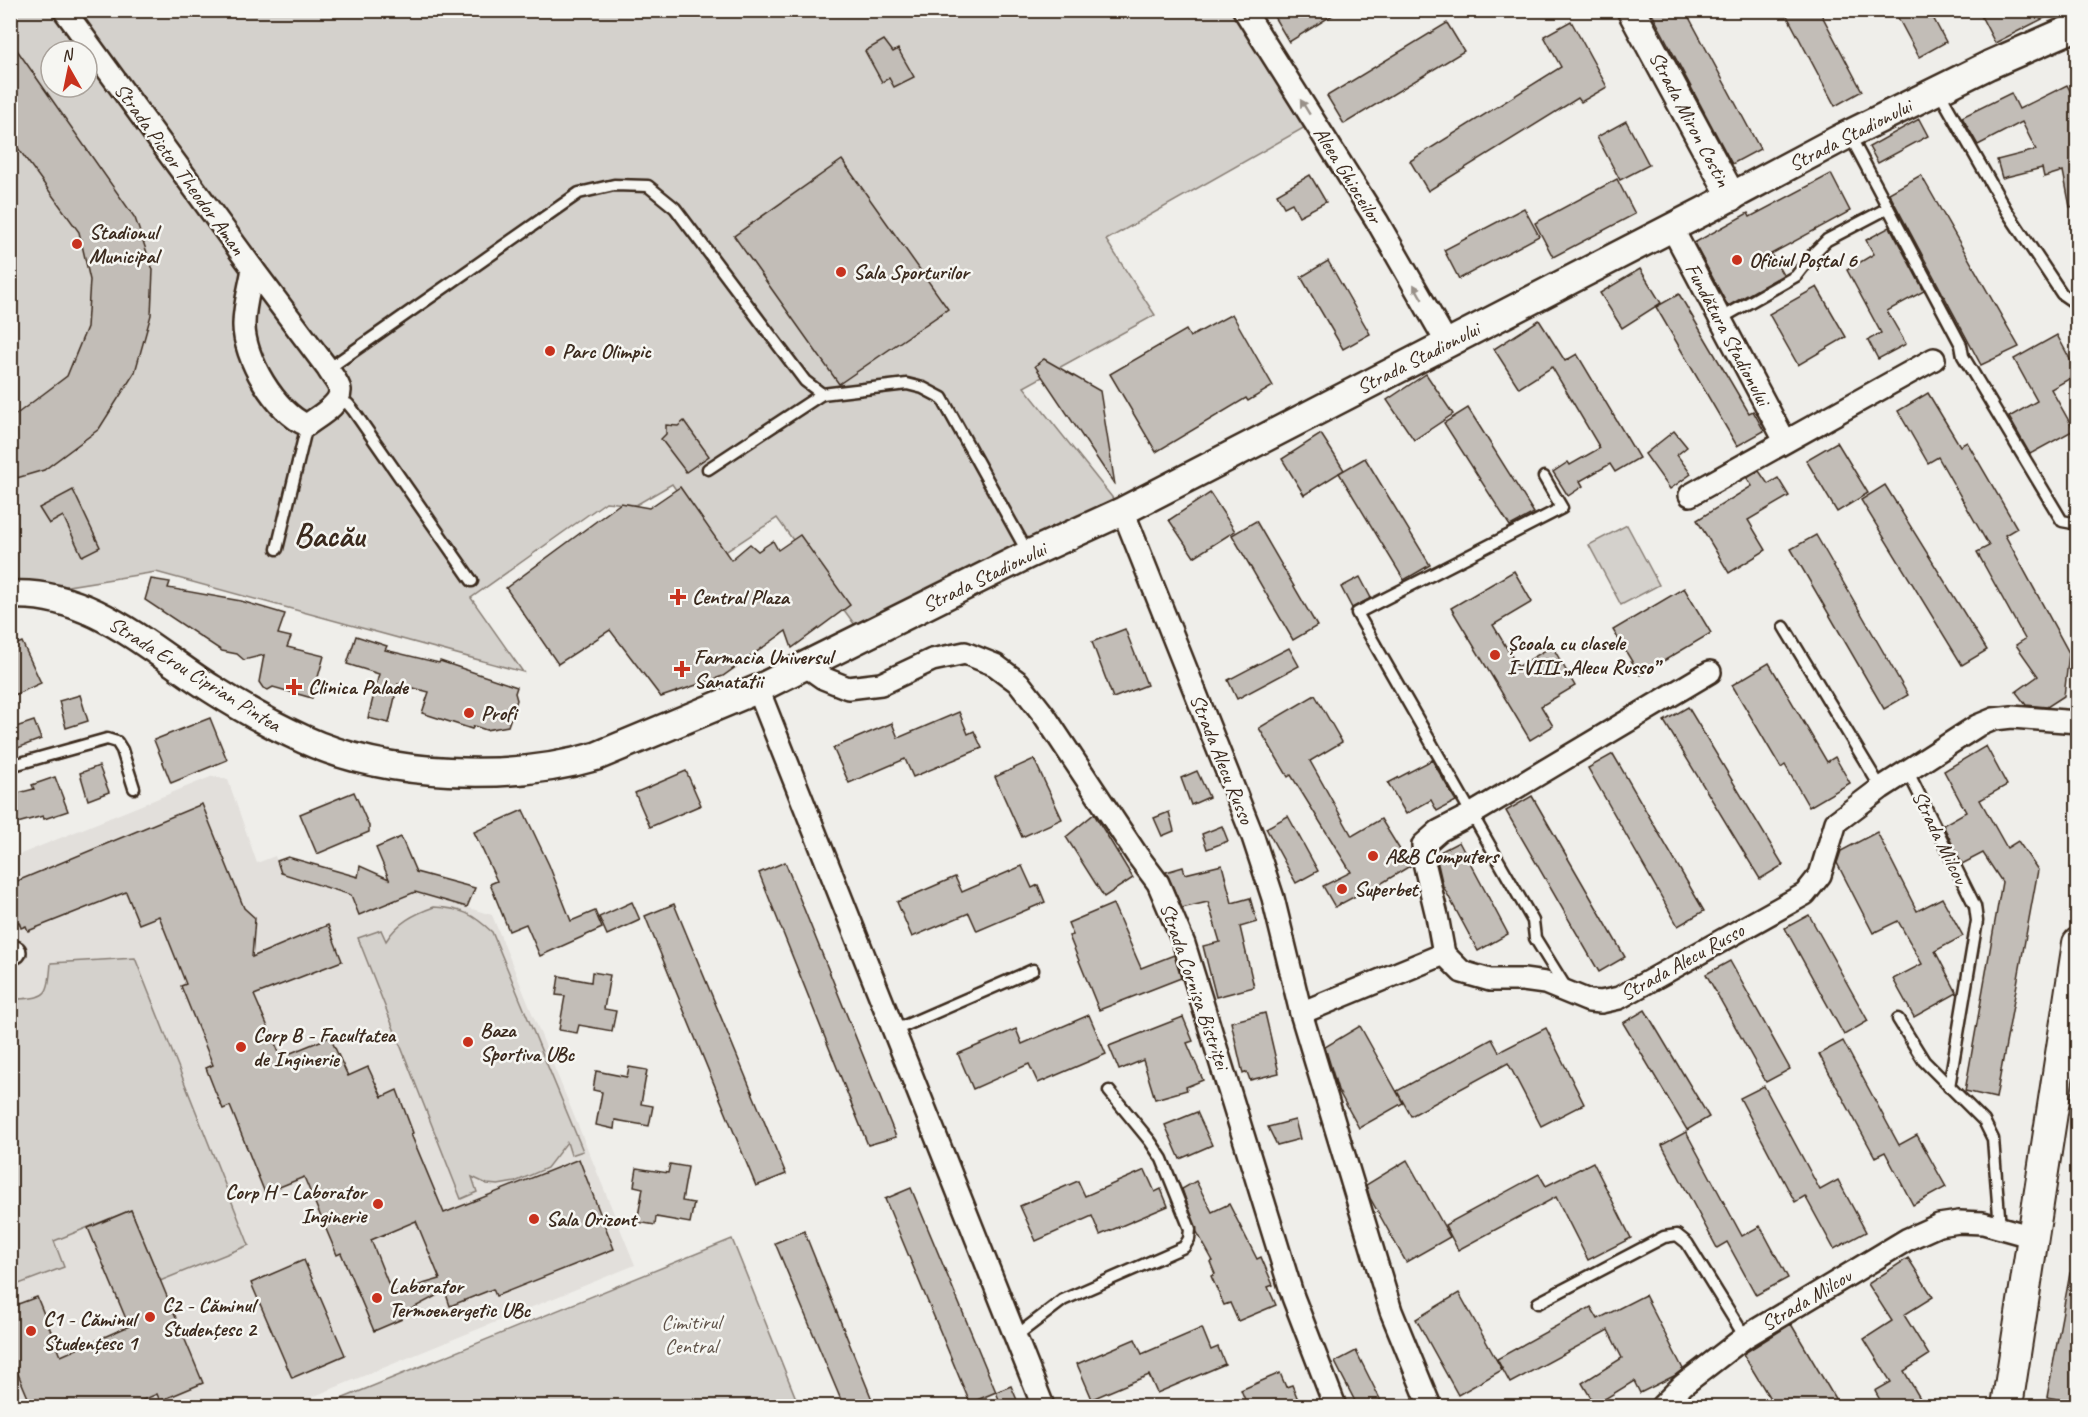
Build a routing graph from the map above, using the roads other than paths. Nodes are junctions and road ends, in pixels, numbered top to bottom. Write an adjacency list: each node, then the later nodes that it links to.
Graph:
1 (64, 10): 12 (street, Strada Pictor Theodor Aman)
2 (986, 10): 3 (lane)
3 (1002, 10)
4 (1244, 10): 15 (street, Aleea Ghioceilor, one-way to 4)
5 (1631, 10): 9 (street, Strada Miron Costin)
6 (2078, 26): 7 (street, Strada Stadionului)
7 (1938, 90): 8 (street, Strada Stadionului); 13 (lane)
8 (1849, 134): 9 (street, Strada Stadionului); 10 (lane)
9 (1732, 197): 11 (street, Strada Stadionului)
10 (1888, 208): 14 (lane); 26 (lane)
11 (1672, 228): 14 (street, Fundătura Stadionului); 15 (street, Strada Stadionului)
12 (253, 269): 17 (street, Strada Pictor Theodor Aman); 20 (street, Strada Pictor Theodor Aman)
13 (2078, 305)
14 (1720, 319): 21 (street, Fundătura Stadionului)
15 (1447, 343): 25 (street, Strada Stadionului)
16 (1934, 359): 21 (street)
17 (328, 369): 18 (lane); 19 (street, Strada Pictor Theodor Aman)
18 (822, 394): 22 (lane); 28 (lane)
19 (337, 401): 20 (street); 29 (lane)
20 (307, 425): 27 (lane)
21 (1785, 441): 24 (street)
22 (708, 469)
23 (1544, 477): 40 (lane)
24 (1690, 495)
25 (1122, 511): 28 (street, Strada Stadionului); 45 (street, Strada Alecu Russo)
26 (2078, 524)
27 (277, 549)
28 (1029, 554): 32 (street, Strada Stadionului)
29 (472, 581)
30 (10, 595): 34 (street, Strada Erou Ciprian Pintea)
31 (1784, 627): 39 (lane)
32 (806, 666): 34 (street, Strada Stadionului); 56 (street, Strada Cornișa Bistriței)
33 (1710, 672): 40 (street)
34 (758, 689): 47 (street)
35 (2078, 722): 37 (street, Strada Milcov)
36 (10, 766): 38 (lane)
37 (1907, 770): 39 (street, Strada Alecu Russo); 48 (lane, Strada Milcov)
38 (134, 788)
39 (1881, 788): 44 (street, Strada Alecu Russo)
40 (1472, 814): 42 (street); 44 (lane)
41 (2078, 942): 51 (main road)
42 (1444, 954): 44 (street, Strada Alecu Russo); 45 (street)
43 (1033, 970): 47 (lane)
44 (1569, 993)
45 (1300, 1013): 57 (street, Strada Alecu Russo)
46 (1898, 1019): 48 (lane)
47 (895, 1030): 53 (street)
48 (1949, 1087): 50 (lane)
49 (1109, 1091): 53 (lane)
50 (2000, 1228): 51 (street, Strada Milcov); 54 (street, Strada Milcov)
51 (2033, 1237): 59 (main road)
52 (1538, 1303): 54 (lane)
53 (1016, 1336): 55 (street)
54 (1745, 1337): 58 (street)
55 (1043, 1407)
56 (1335, 1407)
57 (1430, 1407)
58 (1662, 1407)
59 (2007, 1407)

